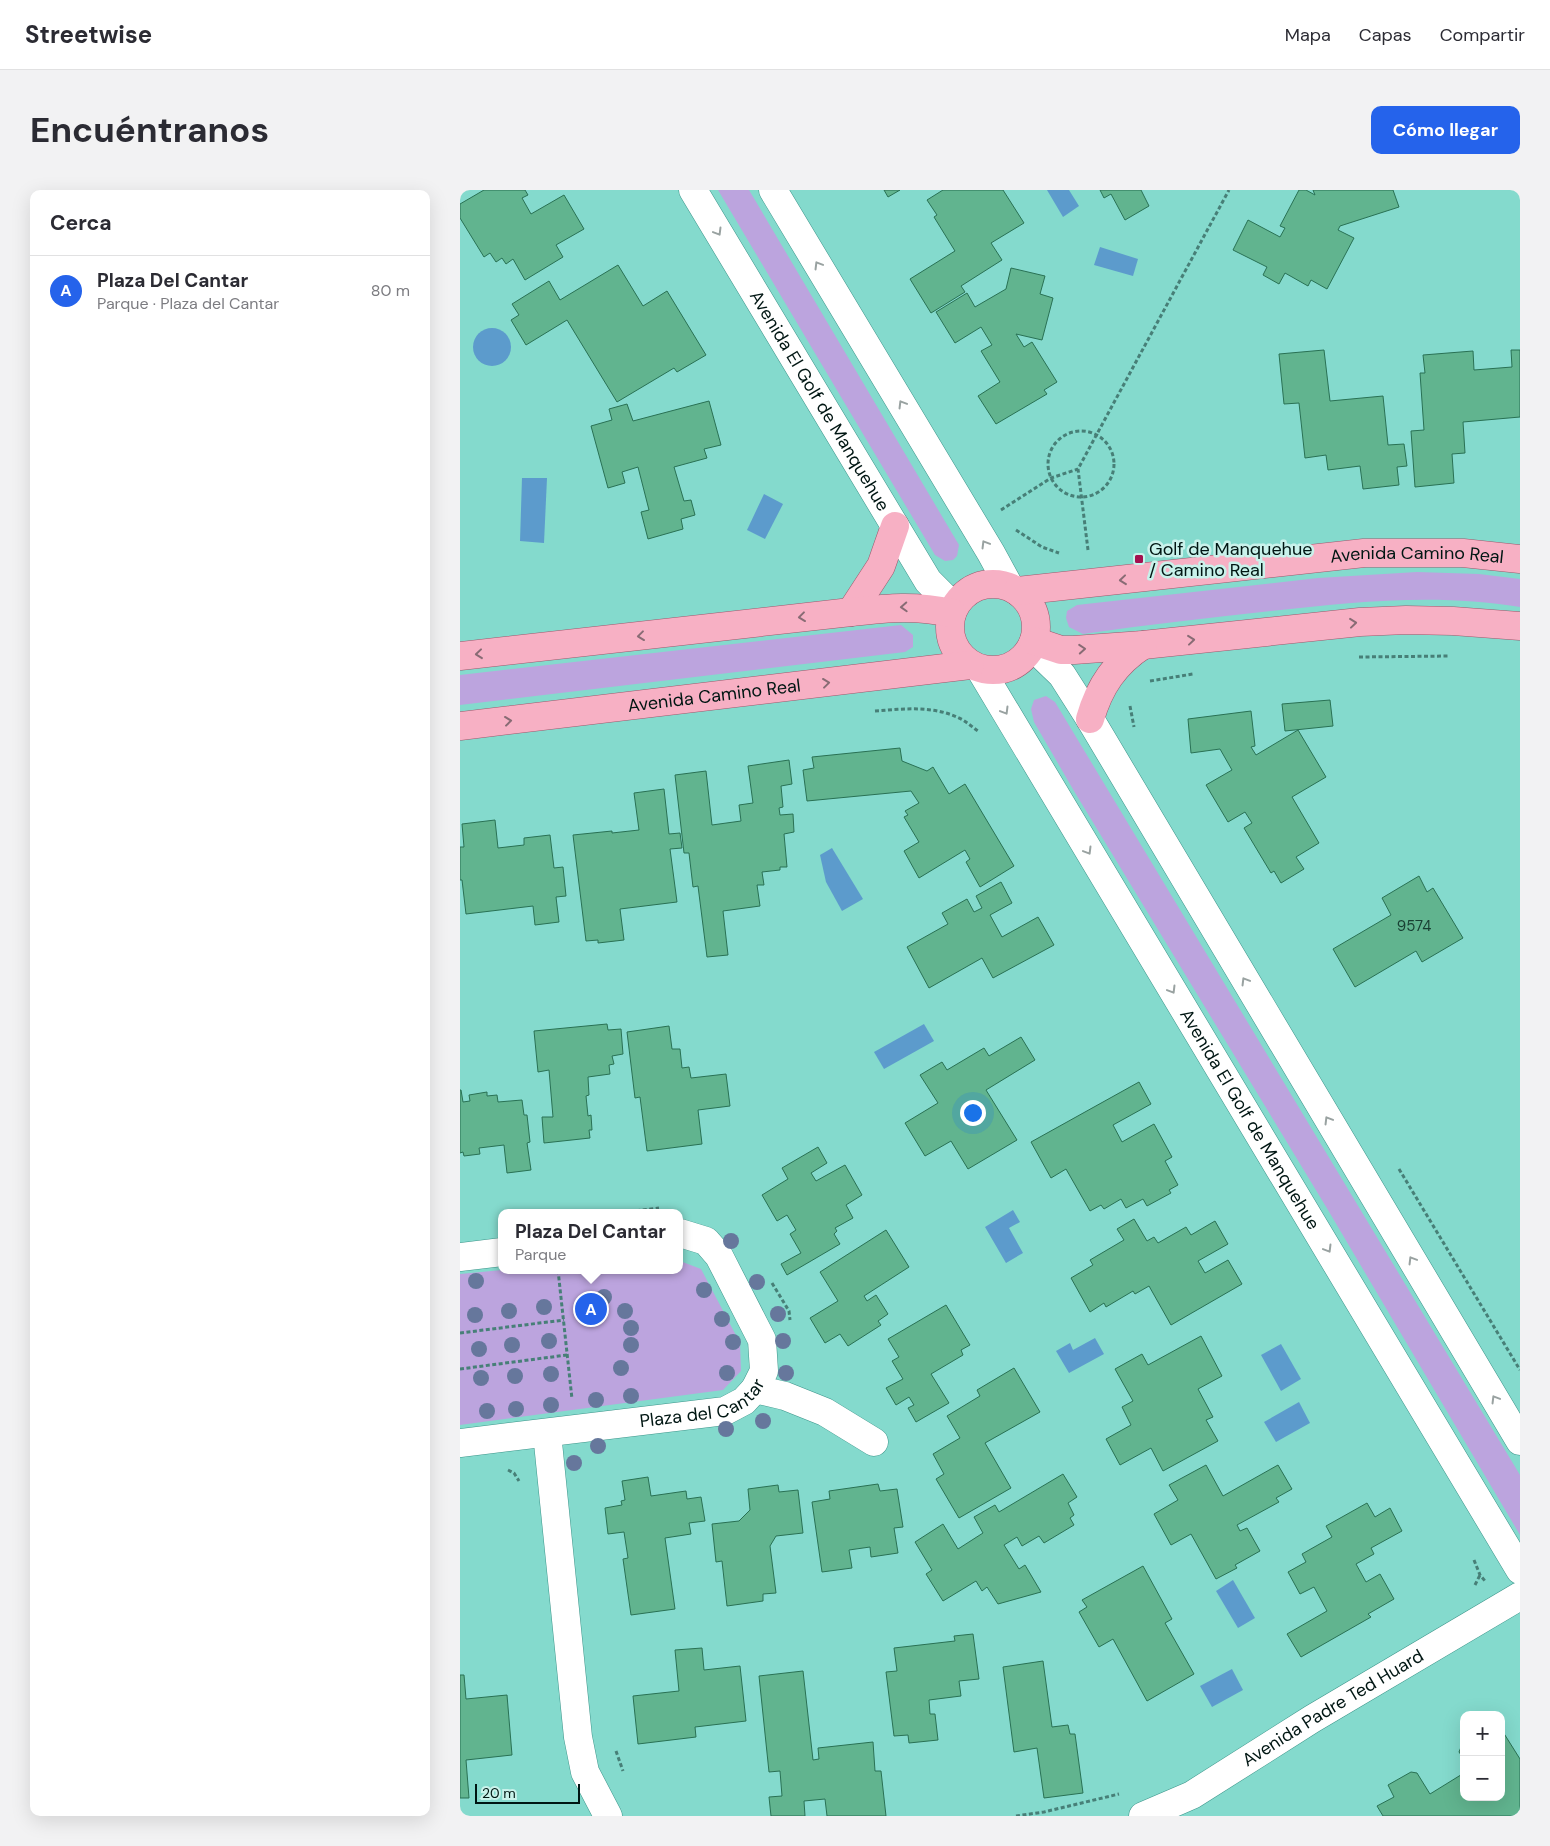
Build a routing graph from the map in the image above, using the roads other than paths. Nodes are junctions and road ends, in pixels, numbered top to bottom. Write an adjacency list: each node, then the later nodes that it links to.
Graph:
1 (694, 190): 3 (street, Avenida El Golf de Manquehue, one-way to 3)
2 (773, 190): 5 (street, one-way to 2)
3 (895, 526): 6 (street, Avenida El Golf de Manquehue); 7 (main road)
4 (1520, 559): 5 (main road, Avenida Camino Real, one-way to 5)
5 (1013, 589): 6 (main road); 9 (main road)
6 (953, 610): 7 (main road, one-way to 7); 12 (main road)
7 (851, 612): 11 (main road, one-way to 11)
8 (1520, 626): 10 (main road, one-way to 8)
9 (1033, 644): 10 (main road, one-way to 10); 12 (main road); 13 (street)
10 (1143, 645): 13 (main road)
11 (460, 656)
12 (975, 667): 14 (main road, Avenida Camino Real, one-way to 12); 23 (street, Avenida El Golf de Manquehue, one-way to 23)
13 (1090, 719): 20 (street, one-way to 13)
14 (460, 726)
15 (683, 1234): 18 (street, Plaza del Cantar)
16 (498, 1252): 17 (street)
17 (460, 1257)
18 (755, 1389): 19 (street, Plaza del Cantar); 21 (street)
19 (547, 1433): 22 (street, Plaza del Cantar); 25 (street)
20 (1520, 1441)
21 (874, 1442)
22 (460, 1443)
23 (1520, 1570)
24 (1520, 1596): 26 (street, Avenida Padre Ted Huard)
25 (608, 1816)
26 (1143, 1816)

